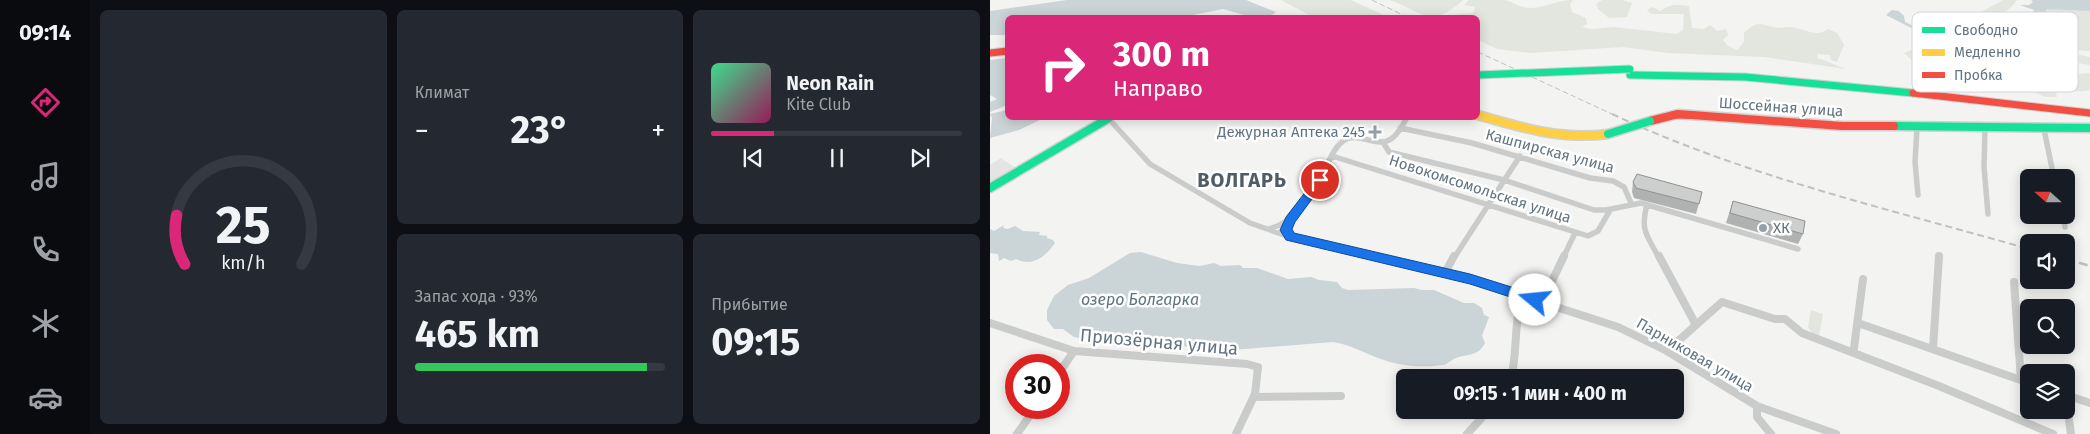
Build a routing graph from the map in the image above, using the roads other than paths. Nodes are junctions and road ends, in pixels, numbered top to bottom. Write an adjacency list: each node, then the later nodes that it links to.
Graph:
1 (1005, 47): 2 (main road)
2 (990, 48)
3 (1005, 51): 4 (main road)
4 (990, 53)
5 (1630, 72): 6 (main road, Шоссейная улица, bridge); 7 (main road, Шоссейная улица); 8 (main road, Шоссейная улица); 11 (main road, Шоссейная улица)
6 (1480, 75)
7 (1480, 80)
8 (1912, 87)
9 (1957, 92): 10 (main road, Шоссейная улица)
10 (2090, 107)
11 (2090, 112)
12 (1480, 117): 17 (main road, Шоссейная улица, bridge)
13 (1105, 120): 26 (main road)
14 (1110, 120): 36 (street, Парниковая улица)
15 (1406, 120): 16 (street)
16 (1400, 128): 21 (street); 23 (street, Кашпирская улица)
17 (1917, 128): 18 (main road, Шоссейная улица); 27 (street)
18 (1985, 128): 20 (main road, Шоссейная улица); 32 (street)
19 (2090, 128): 20 (main road, Шоссейная улица)
20 (2044, 129): 24 (street)
21 (1383, 142): 22 (street); 25 (street)
22 (1332, 156): 29 (street, Новокомсомольская улица); 33 (street)
23 (1520, 156): 25 (street); 28 (street, Кашпирская улица)
24 (2052, 169)
25 (1504, 180): 29 (street); 31 (street)
26 (990, 188)
27 (1918, 195)
28 (1631, 203): 30 (street); 31 (street)
29 (1489, 205): 37 (street, Новокомсомольская улица); 41 (street)
30 (1647, 205): 39 (street); 48 (street)
31 (1609, 212): 37 (street, Новокомсомольская улица)
32 (1988, 214)
33 (1290, 220): 36 (street); 38 (street)
34 (2064, 224): 35 (street)
35 (2065, 227)
36 (1266, 230): 38 (street, Парниковая улица)
37 (1575, 233): 45 (street)
38 (1290, 237): 41 (street, Парниковая улица)
39 (1798, 249)
40 (1939, 256): 50 (street)
41 (1445, 273): 44 (street, Парниковая улица)
42 (1863, 278): 47 (street)
43 (2014, 282): 54 (street)
44 (1523, 297): 45 (street, Парниковая улица); 55 (street)
45 (1535, 300): 52 (street, Парниковая улица)
46 (990, 323): 51 (street, Приозёрная улица)
47 (1858, 323): 49 (street); 50 (street)
48 (1696, 325): 52 (street); 70 (street)
49 (1854, 348)
50 (1933, 348): 56 (street)
51 (1074, 351): 53 (street); 58 (street, Приозёрная улица)
52 (1667, 351): 61 (street, Парниковая улица)
53 (1070, 357)
54 (2023, 364)
55 (1513, 369)
56 (2020, 379)
57 (1341, 396): 58 (street)
58 (1255, 397): 66 (street, Приозёрная улица)
59 (2075, 400): 60 (street)
60 (2090, 404)
61 (1757, 406): 68 (street); 69 (street, Парниковая улица)
62 (1027, 419): 65 (street)
63 (1480, 419): 67 (street)
64 (2069, 419): 71 (street)
65 (1017, 434)
66 (1236, 434)
67 (1467, 434)
68 (1771, 434)
69 (1836, 434)
70 (2053, 434)
71 (2071, 434)

